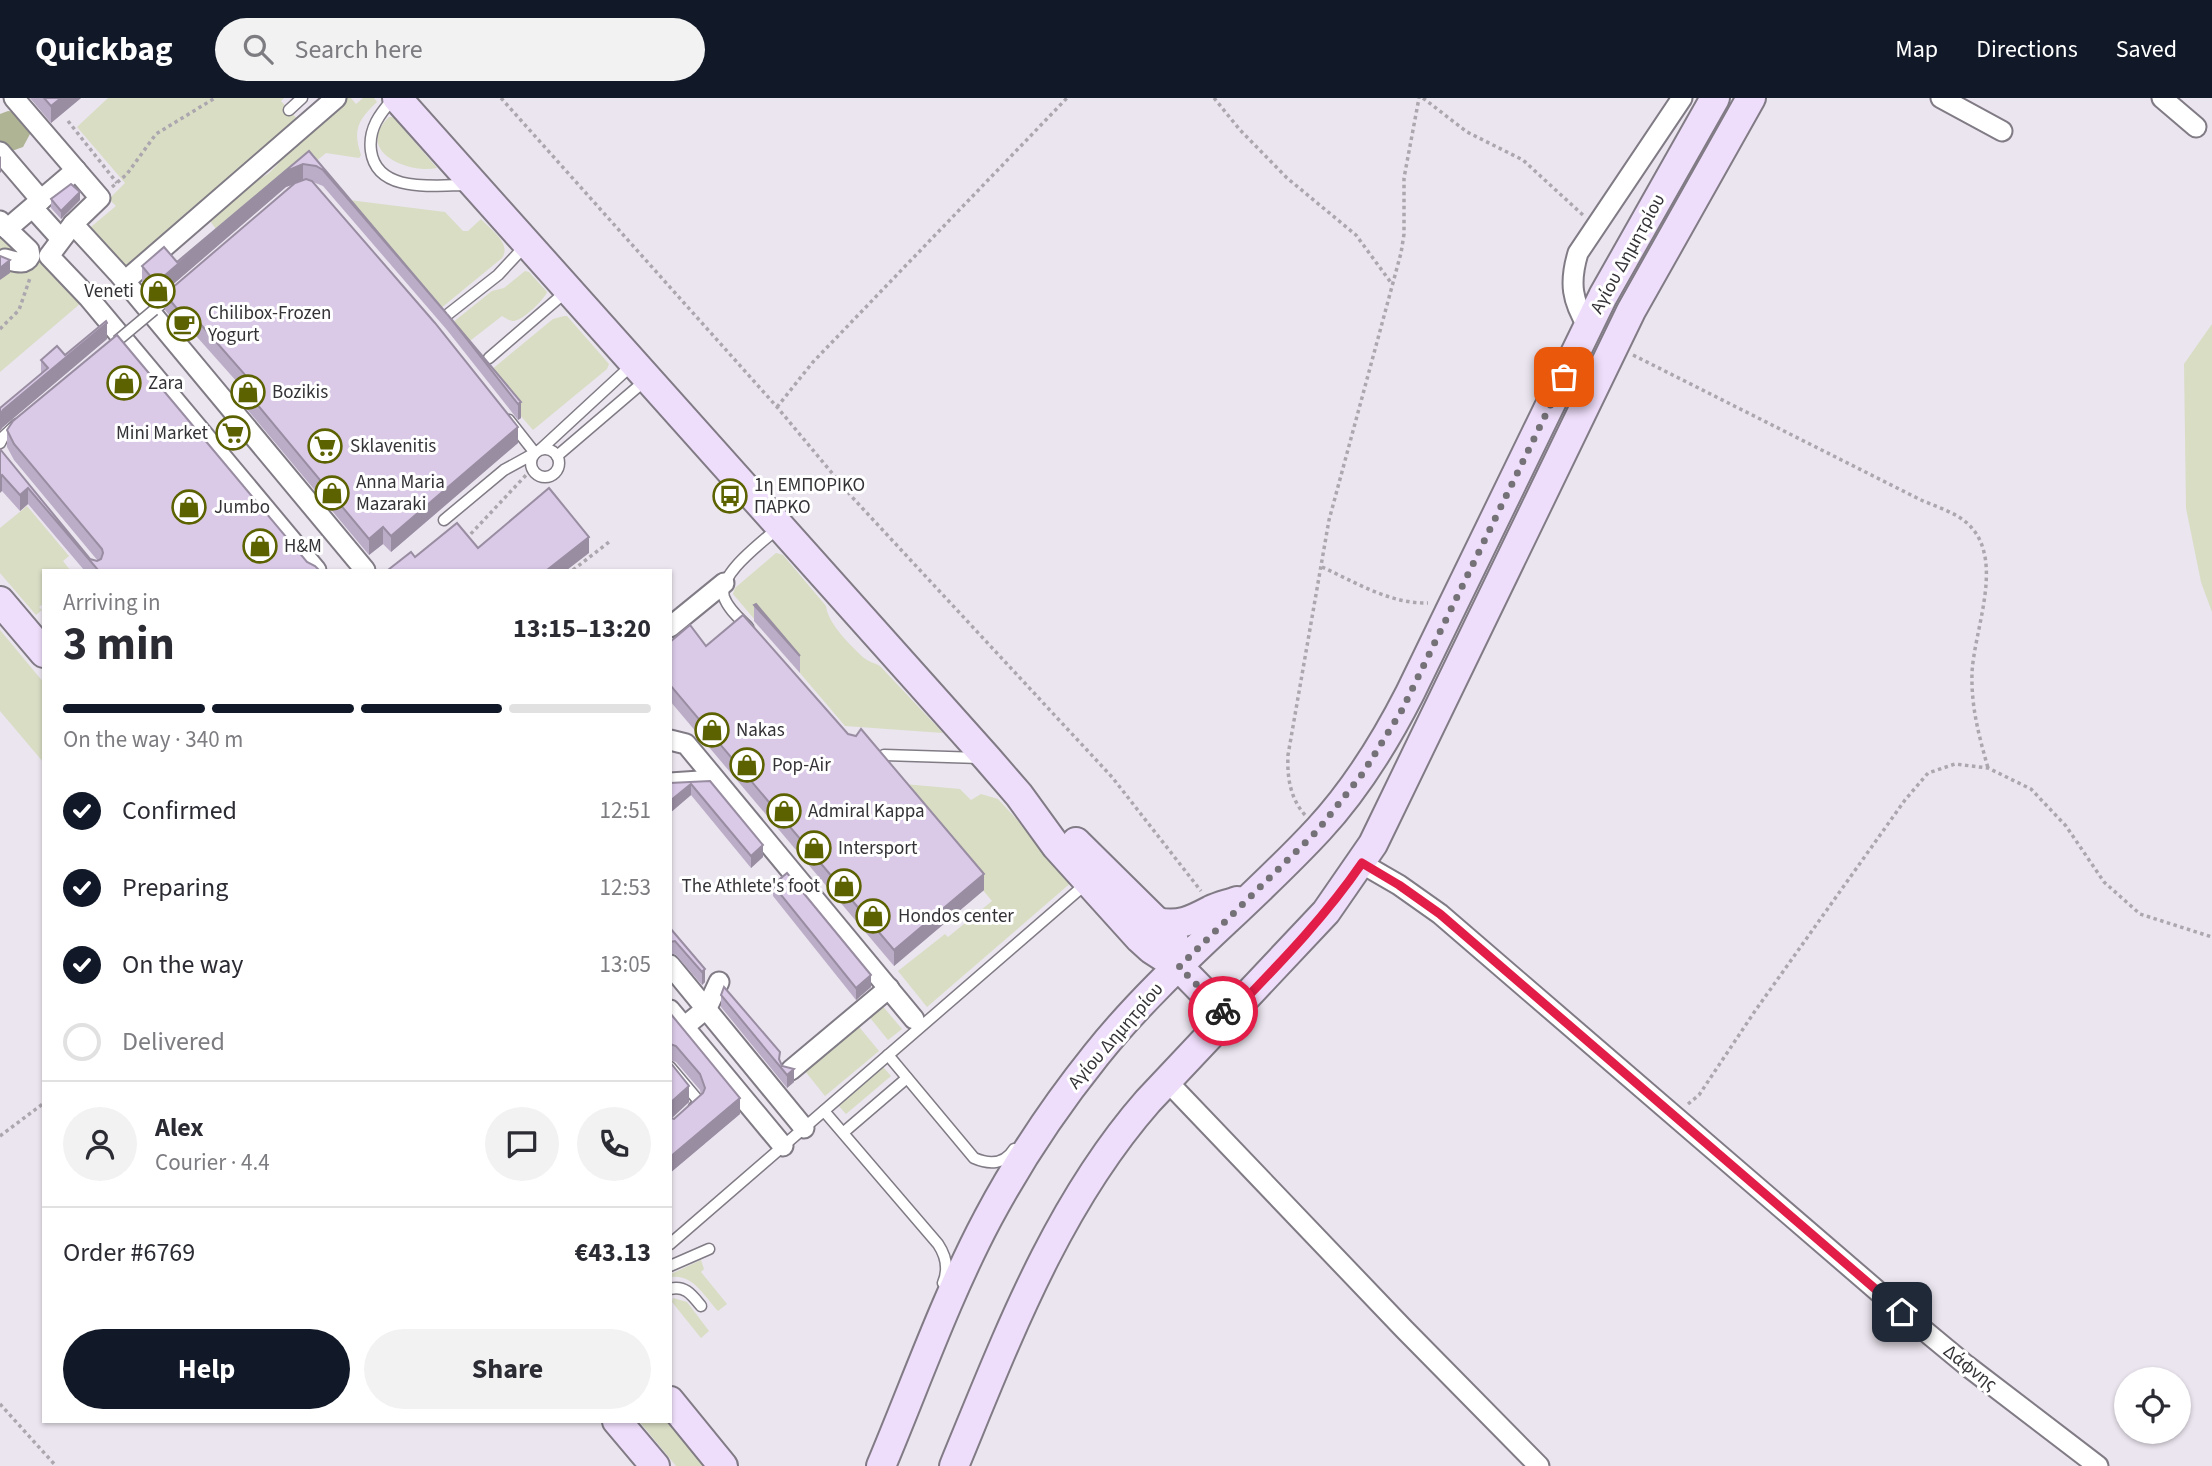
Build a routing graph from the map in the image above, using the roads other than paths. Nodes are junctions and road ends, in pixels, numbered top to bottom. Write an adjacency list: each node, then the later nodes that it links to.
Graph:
1 (14, 98): 14 (street)
2 (302, 98): 10 (lane)
3 (336, 98): 21 (street)
4 (396, 98): 15 (street); 15 (lane)
5 (1682, 98): 25 (street)
6 (1715, 98): 25 (street, Αγίου Δημητρίου)
7 (1751, 98): 49 (street, Αγίου Δημητρίου)
8 (1941, 98): 12 (street)
9 (2162, 98): 11 (street)
10 (289, 110)
11 (2196, 127)
12 (2002, 131)
13 (0, 152): 16 (street)
14 (76, 170): 16 (street); 18 (street)
15 (473, 185): 19 (street)
16 (37, 204): 17 (street); 18 (street)
17 (4, 225): 20 (street)
18 (67, 232): 21 (street); 36 (street)
19 (527, 244): 23 (street); 24 (lane)
20 (5, 259)
21 (125, 281): 37 (street)
22 (188, 281): 26 (lane, bridge)
23 (568, 290): 27 (lane); 28 (street)
24 (447, 315)
25 (1588, 327): 51 (street, Αγίου Δημητρίου)
26 (104, 351)
27 (489, 358)
28 (640, 371): 32 (lane); 33 (lane); 35 (street)
29 (505, 414): 32 (lane)
30 (25, 417): 31 (lane)
31 (0, 443)
32 (538, 451): 33 (lane); 33 (lane); 34 (lane)
33 (557, 456)
34 (444, 520)
35 (779, 526): 38 (lane); 45 (street)
36 (315, 569)
37 (364, 569)
38 (724, 583): 40 (street); 41 (lane)
39 (0, 601): 42 (street)
40 (672, 625)
41 (754, 634)
42 (42, 651)
43 (672, 740): 46 (street)
44 (884, 755): 45 (lane)
45 (987, 758): 48 (street)
46 (715, 780): 47 (street); 56 (street)
47 (672, 783)
48 (1019, 795): 50 (street); 52 (street)
49 (1362, 863): 59 (street, Αγίου Δημητρίου); 90 (street, Δάφνης)
50 (1088, 882): 54 (street); 62 (lane)
51 (1250, 897): 52 (street); 54 (street, Αγίου Δημητρίου)
52 (1157, 922): 54 (street)
53 (672, 967): 57 (street)
54 (1179, 967): 59 (street); 63 (street, Αγίου Δημητρίου)
55 (719, 982): 57 (street)
56 (889, 989): 60 (street); 65 (street)
57 (706, 1008): 61 (street); 71 (street)
58 (672, 1012): 61 (street)
59 (1228, 1017): 68 (street, Αγίου Δημητρίου)
60 (914, 1019)
61 (684, 1027): 74 (street)
62 (888, 1055): 66 (lane); 69 (lane)
63 (1089, 1064): 67 (lane); 82 (street, Αγίου Δημητρίου)
64 (672, 1069): 70 (lane)
65 (791, 1070)
66 (907, 1078): 72 (lane); 73 (lane)
67 (1064, 1079)
68 (1167, 1081): 88 (street, Αγίου Δημητρίου); 89 (street)
69 (824, 1111): 71 (lane); 72 (lane)
70 (689, 1112)
71 (804, 1128): 74 (lane)
72 (844, 1132): 79 (lane)
73 (1021, 1138)
74 (783, 1146): 75 (lane)
75 (672, 1242)
76 (709, 1249): 77 (lane)
77 (672, 1265)
78 (672, 1288): 81 (lane)
79 (941, 1290)
80 (936, 1303): 82 (lane)
81 (701, 1306)
82 (920, 1374): 87 (street, Αγίου Δημητρίου)
83 (672, 1403): 86 (street)
84 (619, 1423): 85 (street)
85 (655, 1466)
86 (723, 1466)
87 (881, 1466)
88 (954, 1466)
89 (1539, 1466)
90 (2098, 1466)

